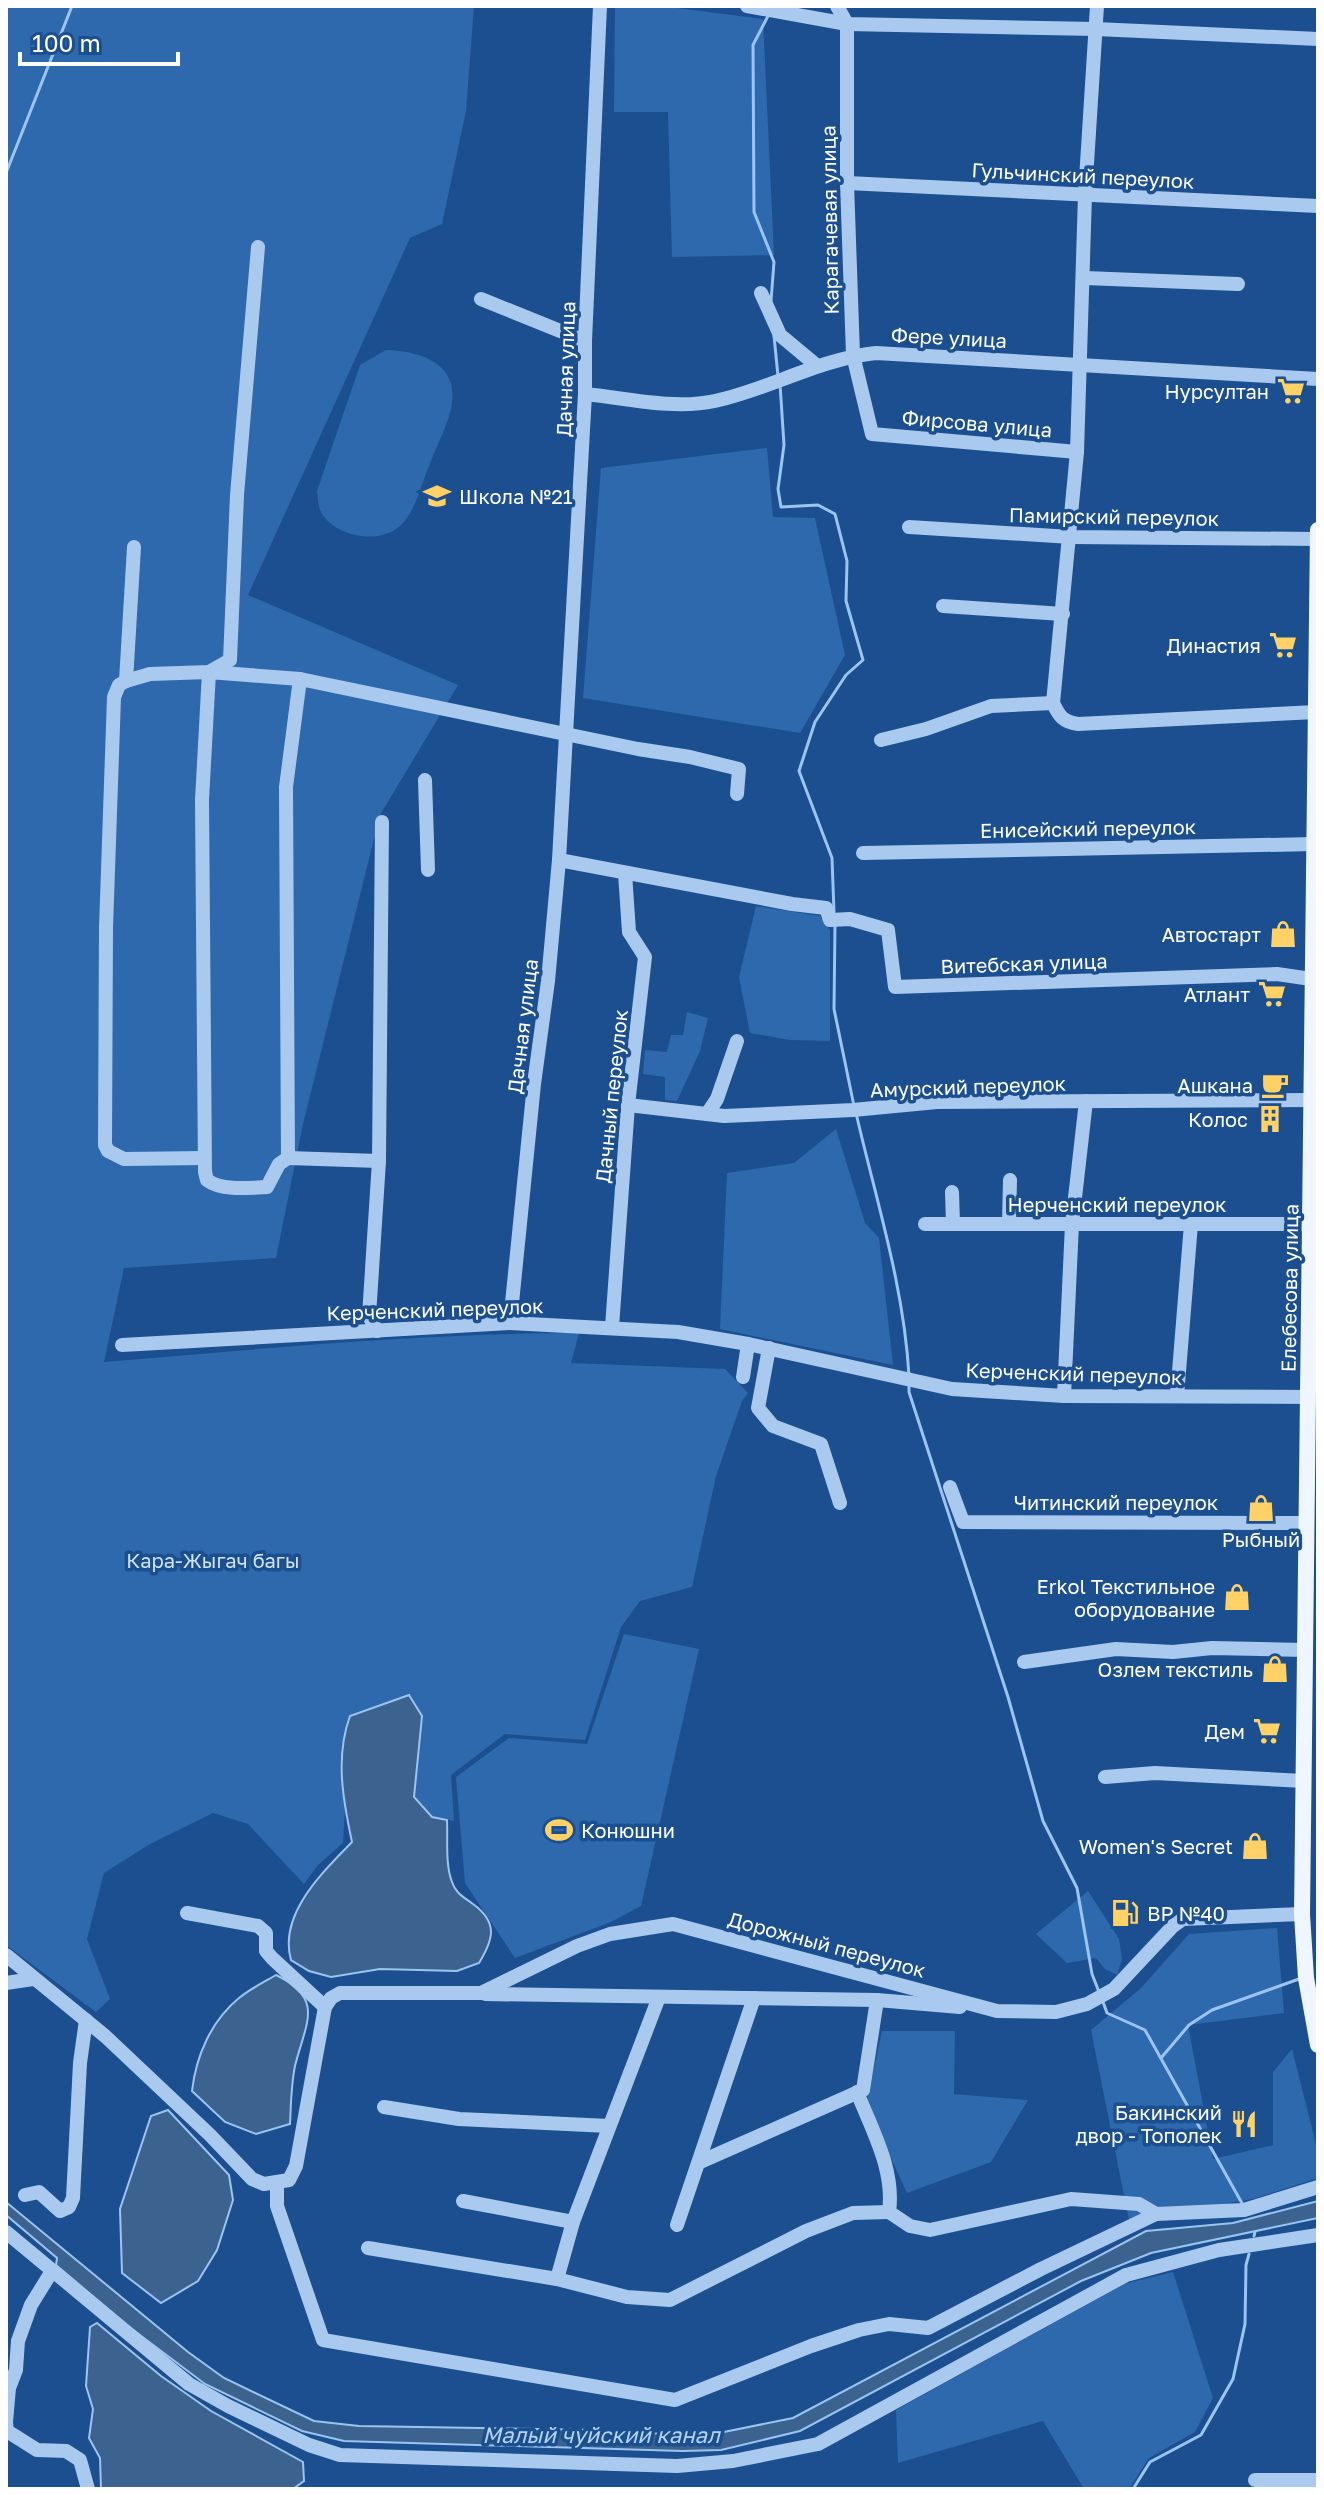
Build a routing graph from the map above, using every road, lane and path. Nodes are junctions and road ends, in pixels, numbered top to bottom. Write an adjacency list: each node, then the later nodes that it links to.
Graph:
1 (600, 6): 16 (street, Дачная улица)
2 (747, 6): 5 (street)
3 (837, 6): 5 (street, Карагачевая улица)
4 (1097, 6): 6 (street, Фирсова улица)
5 (847, 24): 6 (street); 8 (street, Карагачевая улица)
6 (1096, 29): 7 (street); 9 (street, Фирсова улица)
7 (1318, 39)
8 (847, 183): 9 (street, Гульчинский переулок); 17 (street, Карагачевая улица)
9 (1085, 195): 10 (street, Гульчинский переулок); 12 (street, Фирсова улица)
10 (1318, 206)
11 (258, 247): 31 (street)
12 (1085, 278): 13 (street); 18 (street, Фирсова улица)
13 (1238, 284)
14 (761, 293): 19 (street)
15 (481, 299): 16 (street)
16 (585, 341): 21 (street, Дачная улица)
17 (853, 355): 18 (street, Фере улица); 19 (street, Фере улица); 22 (street, Карагачевая улица)
18 (1082, 364): 20 (street, Фере улица); 23 (street, Фирсова улица)
19 (816, 365): 21 (street, Фере улица)
20 (1318, 379)
21 (585, 394): 36 (street, Дачная улица)
22 (872, 434): 23 (street, Фирсова улица)
23 (1077, 452): 26 (street, Фирсова улица)
24 (909, 527): 26 (street, Памирский переулок)
25 (1318, 530): 27 (main road, Елебесова улица)
26 (1071, 537): 27 (street, Памирский переулок); 30 (street, Фирсова улица)
27 (1318, 539): 35 (main road, Елебесова улица)
28 (134, 547): 33 (street)
29 (943, 606): 30 (street)
30 (1063, 614): 34 (street, Фирсова улица)
31 (209, 672): 32 (street); 33 (street); 52 (street)
32 (300, 679): 36 (street); 53 (street)
33 (126, 681): 52 (street)
34 (1056, 710): 35 (street); 37 (street)
35 (1316, 712): 41 (main road, Елебесова улица)
36 (567, 734): 39 (street); 43 (street, Дачная улица)
37 (881, 740)
38 (425, 780): 44 (street)
39 (737, 794)
40 (382, 822): 54 (street)
41 (1314, 844): 42 (street, Енисейский переулок); 46 (main road, Елебесова улица)
42 (863, 853)
43 (559, 860): 45 (street); 63 (street, Дачная улица)
44 (428, 870)
45 (625, 873): 46 (street, Витебская улица); 50 (street, Дачный переулок)
46 (1315, 980): 48 (main road, Елебесова улица)
47 (737, 1041): 51 (street)
48 (1311, 1100): 49 (street, Амурский переулок); 62 (main road, Елебесова улица)
49 (1086, 1101): 51 (street, Амурский переулок); 60 (street)
50 (628, 1105): 51 (street, Амурский переулок); 64 (street, Дачный переулок)
51 (707, 1114)
52 (204, 1158): 53 (street)
53 (288, 1158): 54 (street)
54 (379, 1161): 65 (street)
55 (1010, 1180): 59 (street)
56 (952, 1192): 58 (street)
57 (925, 1224): 58 (street, Нерченский переулок)
58 (953, 1224): 59 (street, Нерченский переулок)
59 (1009, 1224): 60 (street, Нерченский переулок)
60 (1072, 1224): 61 (street, Нерченский переулок); 70 (street)
61 (1191, 1224): 62 (street, Нерченский переулок); 71 (street)
62 (1310, 1224): 72 (main road, Елебесова улица)
63 (510, 1323): 64 (street, Керченский переулок); 65 (street, Керченский переулок)
64 (612, 1327): 66 (street, Керченский переулок)
65 (377, 1331): 67 (street, Керченский переулок)
66 (748, 1344): 68 (street, Керченский переулок); 69 (street)
67 (122, 1345)
68 (769, 1348): 70 (street, Керченский переулок); 74 (street)
69 (743, 1377)
70 (1064, 1396): 71 (street, Керченский переулок)
71 (1177, 1396): 72 (street, Керченский переулок)
72 (1311, 1402): 75 (main road, Елебесова улица)
73 (950, 1487): 75 (street, Читинский переулок)
74 (840, 1503)
75 (1306, 1523): 76 (main road, Елебесова улица)
76 (1305, 1650): 77 (street); 79 (main road, Елебесова улица)
77 (1024, 1662)
78 (1105, 1777): 79 (street)
79 (1304, 1781): 81 (main road, Елебесова улица)
80 (187, 1913): 90 (street)
81 (1302, 1914): 83 (main road, Елебесова улица); 91 (street, Дорожный переулок)
82 (6, 1955): 84 (street)
83 (1312, 1977): 93 (main road, Елебесова улица)
84 (33, 1979): 85 (street); 92 (street)
85 (6, 1983)
86 (481, 1993): 87 (street); 90 (street, Дорожный переулок); 91 (street, Дорожный переулок)
87 (659, 1997): 88 (street); 96 (street)
88 (754, 1998): 89 (street); 97 (street)
89 (877, 2000): 91 (street); 94 (street)
90 (325, 2007): 98 (street)
91 (997, 2011)
92 (86, 2020): 98 (street); 100 (street)
93 (1318, 2045)
94 (857, 2092): 97 (street); 102 (street)
95 (384, 2107): 96 (street)
96 (609, 2126): 104 (street)
97 (700, 2162): 105 (street)
98 (277, 2184): 103 (street)
99 (1318, 2187): 103 (street)
100 (25, 2195)
101 (463, 2201): 104 (street)
102 (889, 2212): 103 (street); 110 (street)
103 (1156, 2214)
104 (573, 2222): 110 (street)
105 (677, 2225)
106 (6, 2232): 109 (street)
107 (1318, 2235): 109 (street)
108 (368, 2248): 110 (street)
109 (52, 2271): 111 (street)
110 (557, 2279)
111 (6, 2422): 114 (street)
112 (1255, 2480): 113 (street)
113 (1318, 2480)
114 (88, 2489)

